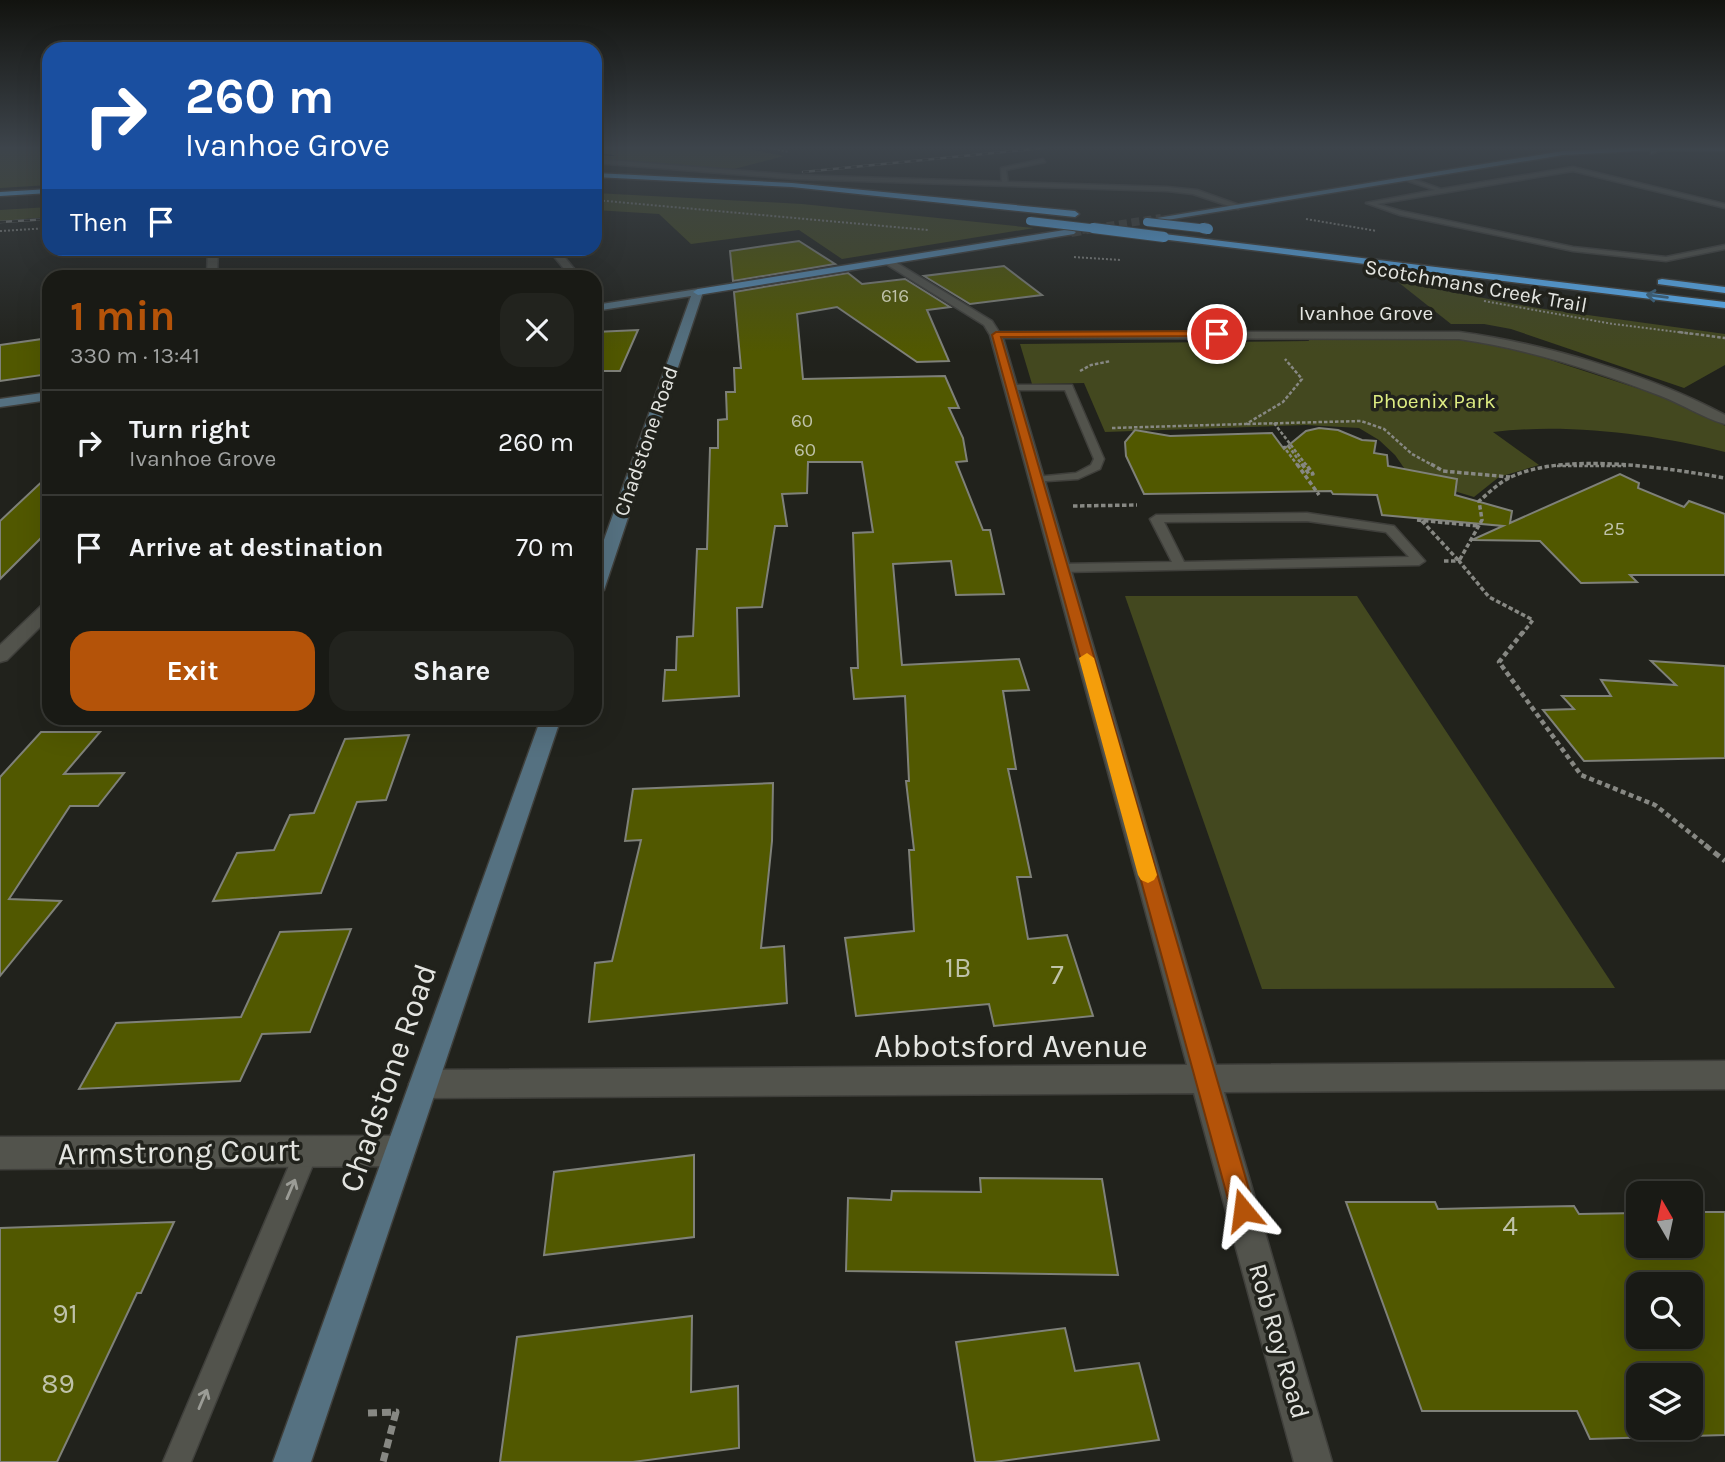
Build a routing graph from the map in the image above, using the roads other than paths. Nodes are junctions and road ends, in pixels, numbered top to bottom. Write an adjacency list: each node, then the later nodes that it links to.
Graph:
1 (1172, 216): 3 (main road)
2 (1416, 216): 8 (lane)
3 (1161, 218)
4 (1017, 220): 16 (highway, one-way to 4, bridge)
5 (1142, 222): 6 (highway, bridge)
6 (1222, 231)
7 (1071, 232): 10 (main road)
8 (1725, 247)
9 (558, 256): 11 (street)
10 (889, 262): 14 (main road); 17 (street)
11 (570, 270)
12 (1649, 281): 13 (highway)
13 (1725, 290)
14 (698, 292): 15 (street); 27 (street, Chadstone Road)
15 (602, 305)
16 (1725, 305)
17 (996, 335): 18 (street, Rob Roy Road); 21 (street, Ivanhoe Grove)
18 (1010, 388): 24 (street, Rob Roy Road); 24 (lane)
19 (42, 397): 20 (street)
20 (0, 403)
21 (1705, 408): 22 (street, Ivanhoe Grove); 23 (street)
22 (1725, 408)
23 (1725, 420)
24 (1036, 480): 26 (street, Rob Roy Road)
25 (1180, 566): 25 (lane); 26 (lane)
26 (1062, 568): 32 (street, Rob Roy Road)
27 (602, 570)
28 (42, 615): 29 (street)
29 (0, 656)
30 (549, 725): 33 (street, Chadstone Road)
31 (1725, 1075): 32 (street, Abbotsford Avenue)
32 (1205, 1079): 33 (street, Abbotsford Avenue); 39 (street, Rob Roy Road)
33 (424, 1084): 35 (street, Chadstone Road)
34 (307, 1150): 35 (street, Armstrong Court); 36 (street, Armstrong Court); 37 (lane, one-way to 34)
35 (400, 1152): 38 (street, Chadstone Road)
36 (0, 1153)
37 (177, 1462)
38 (292, 1462)
39 (1313, 1462)

